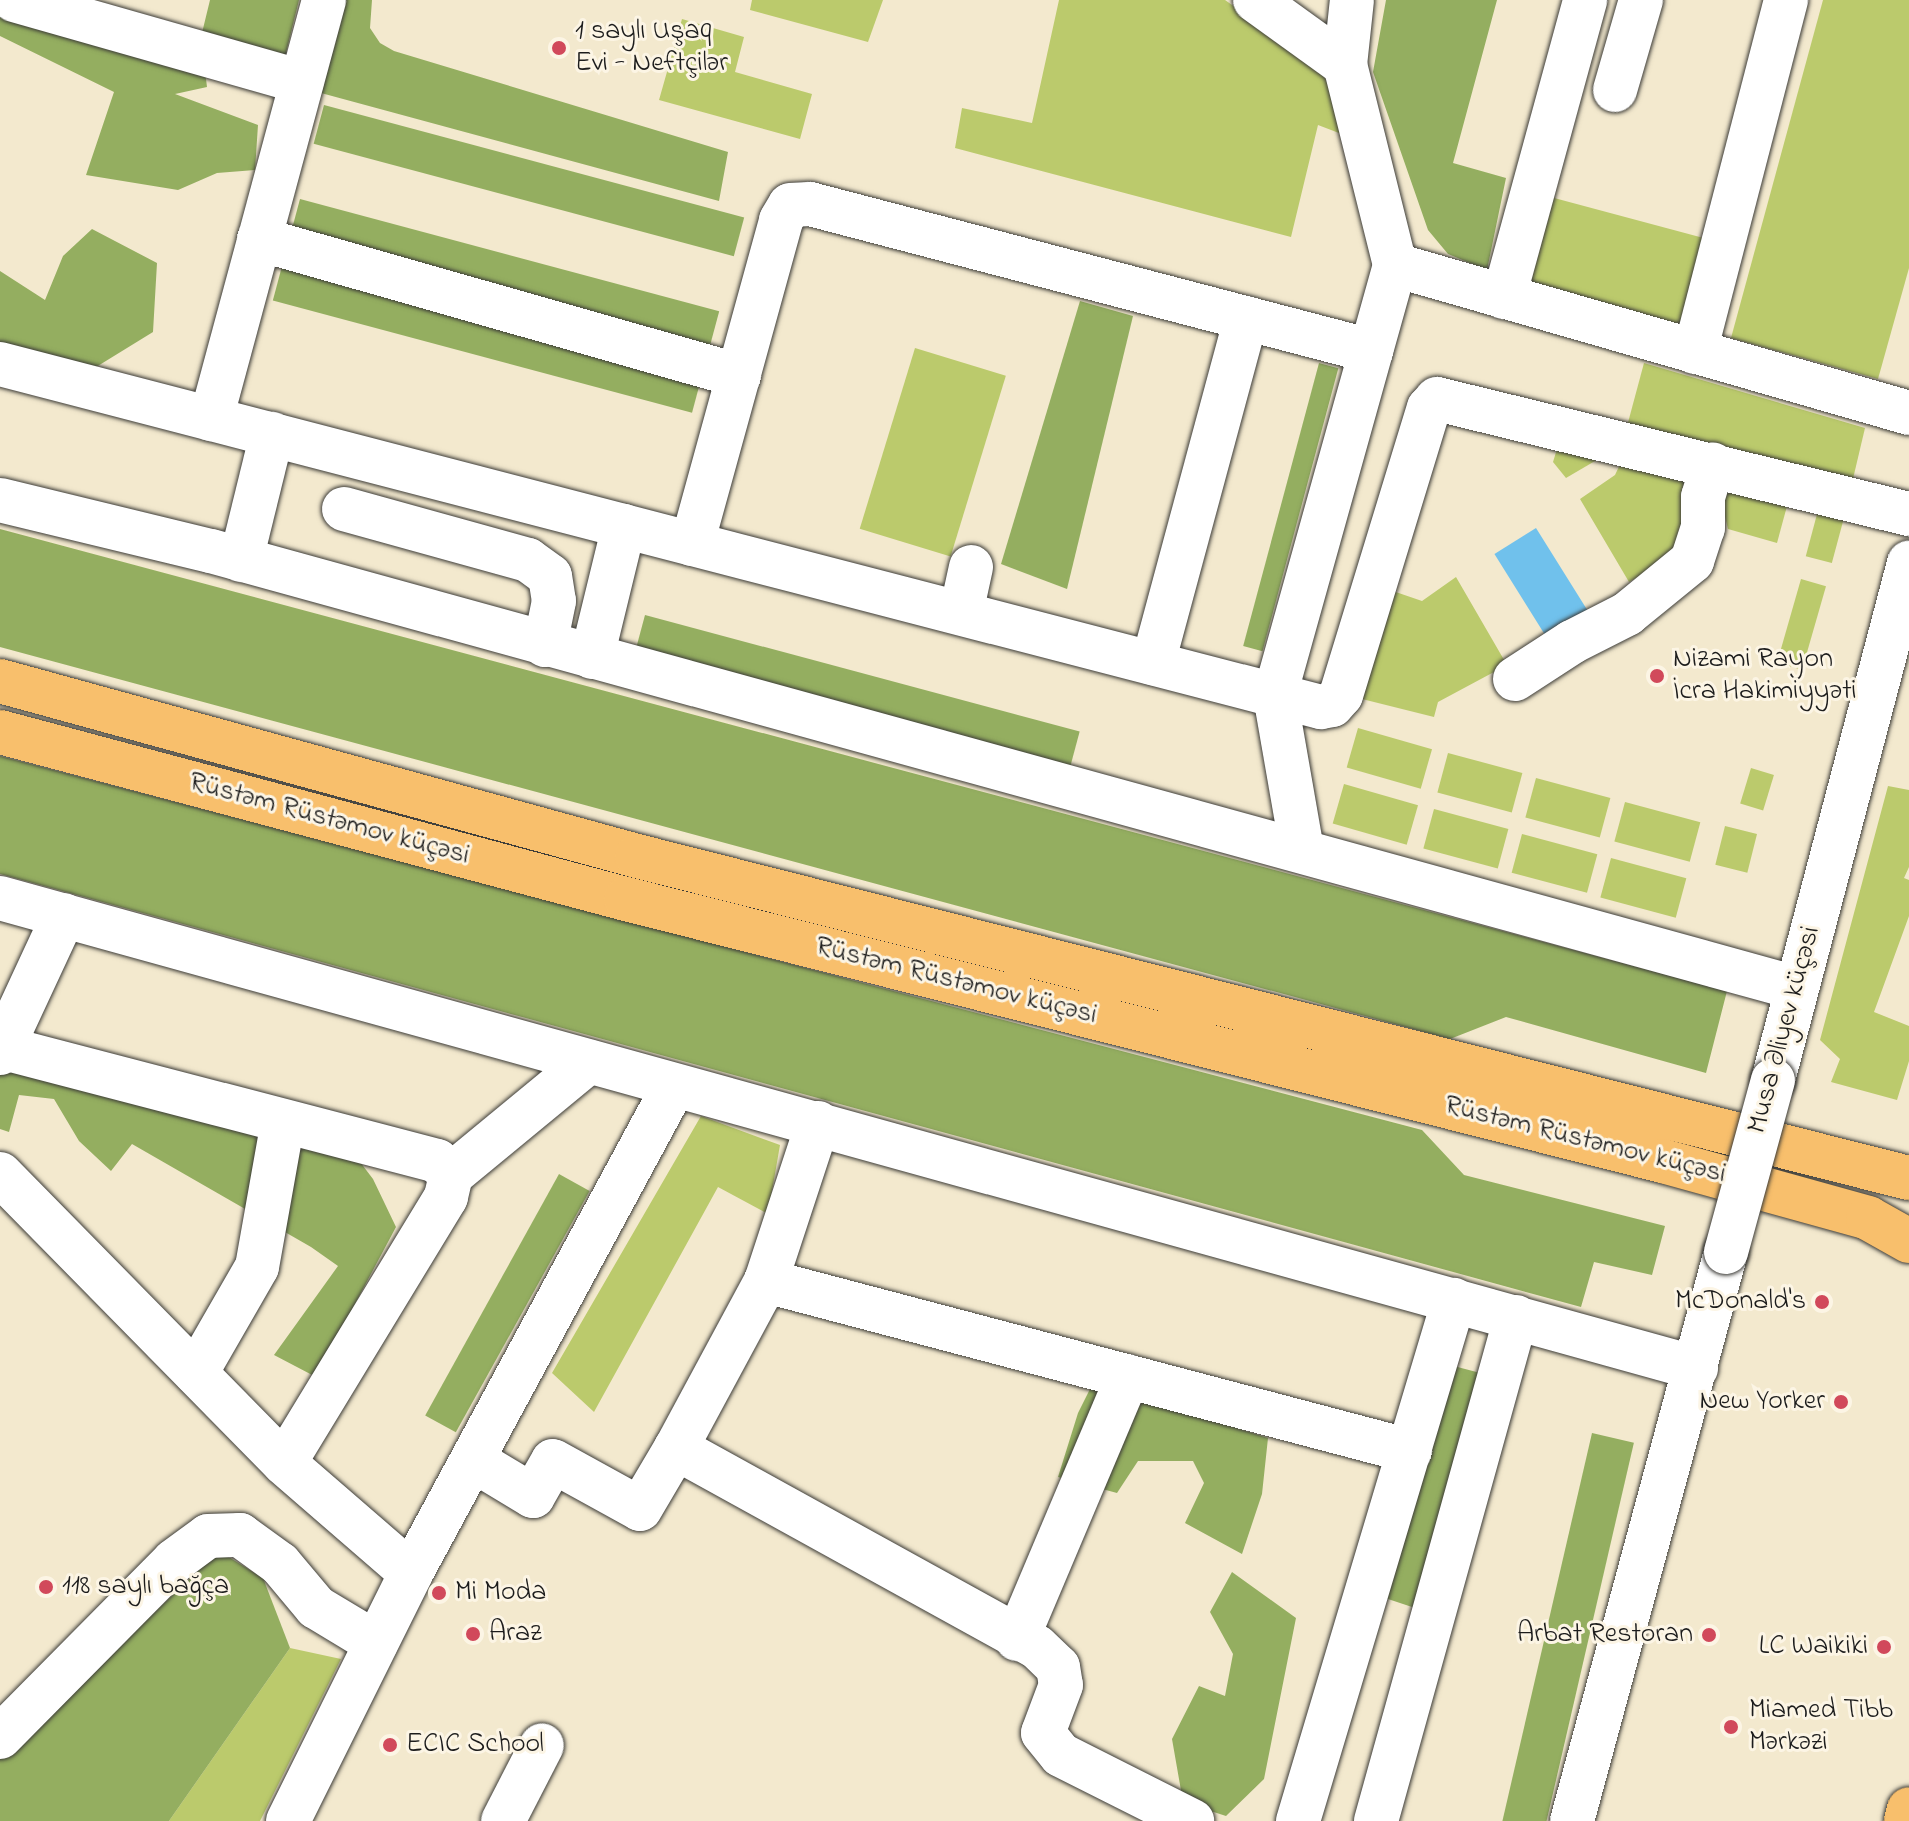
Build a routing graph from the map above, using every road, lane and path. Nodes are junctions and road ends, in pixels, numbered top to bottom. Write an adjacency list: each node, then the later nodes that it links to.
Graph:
1 (14, 0): 9 (street)
2 (324, 0): 9 (street)
3 (1255, 0): 8 (street)
4 (1352, 0): 8 (street)
5 (1585, 0): 13 (street)
6 (1641, 0): 10 (street)
7 (1786, 0): 16 (street)
8 (1345, 65): 12 (street)
9 (302, 82): 11 (street)
10 (1615, 90)
11 (259, 239): 18 (street); 20 (street)
12 (1395, 265): 13 (street); 15 (street)
13 (1504, 297): 16 (street)
14 (1246, 318): 15 (street); 18 (street); 34 (street)
15 (1371, 351): 37 (street)
16 (1695, 352): 19 (street)
17 (0, 364): 20 (street)
18 (739, 376): 27 (street)
19 (1909, 413)
20 (211, 419): 21 (street)
21 (272, 434): 26 (street); 28 (street)
22 (1713, 464): 25 (street); 35 (street); 37 (street)
23 (0, 500): 28 (street)
24 (344, 509): 32 (street)
25 (1909, 514)
26 (624, 526): 27 (street); 33 (street)
27 (692, 544): 31 (street)
28 (241, 560): 32 (street)
29 (1909, 563): 42 (street, Musa Əliyev küçəsi)
30 (971, 567): 31 (street)
31 (961, 613): 34 (street)
32 (545, 645): 33 (street)
33 (592, 657): 39 (street)
34 (1153, 663): 37 (street)
35 (1515, 679)
36 (0, 681): 50 (main road, Rüstəm Rüstəmov küçəsi)
37 (1275, 695): 39 (street)
38 (0, 732): 51 (main road, Rüstəm Rüstəmov küçəsi)
39 (1302, 850): 42 (street)
40 (0, 898): 41 (street)
41 (64, 915): 43 (street); 44 (street)
42 (1796, 988): 55 (street, Musa Əliyev küçəsi, bridge)
43 (1, 1049): 46 (street)
44 (588, 1062): 45 (street); 49 (street)
45 (674, 1086): 47 (street); 60 (street)
46 (283, 1121): 49 (street); 56 (street)
47 (818, 1123): 52 (street); 53 (street)
48 (0, 1174): 56 (street)
49 (451, 1175): 61 (street)
50 (1909, 1178)
51 (1909, 1241)
52 (766, 1281): 57 (street); 58 (street)
53 (1454, 1300): 54 (street); 59 (street)
54 (1516, 1317): 55 (street); 72 (street)
55 (1696, 1368): 73 (street, Musa Əliyev küçəsi)
56 (196, 1373): 61 (street)
57 (1128, 1376): 59 (street); 63 (street)
58 (676, 1448): 60 (street); 63 (street)
59 (1410, 1451): 71 (street)
60 (473, 1460): 62 (street)
61 (284, 1463): 62 (street)
62 (411, 1573): 64 (street)
63 (1017, 1639): 70 (street)
64 (376, 1643): 65 (street); 68 (street)
65 (0, 1737)
66 (542, 1745): 69 (street)
67 (1909, 1809): 74 (main road)
68 (288, 1821)
69 (503, 1821)
70 (1192, 1821)
71 (1298, 1821)
72 (1376, 1821)
73 (1572, 1821)
74 (1906, 1821)

